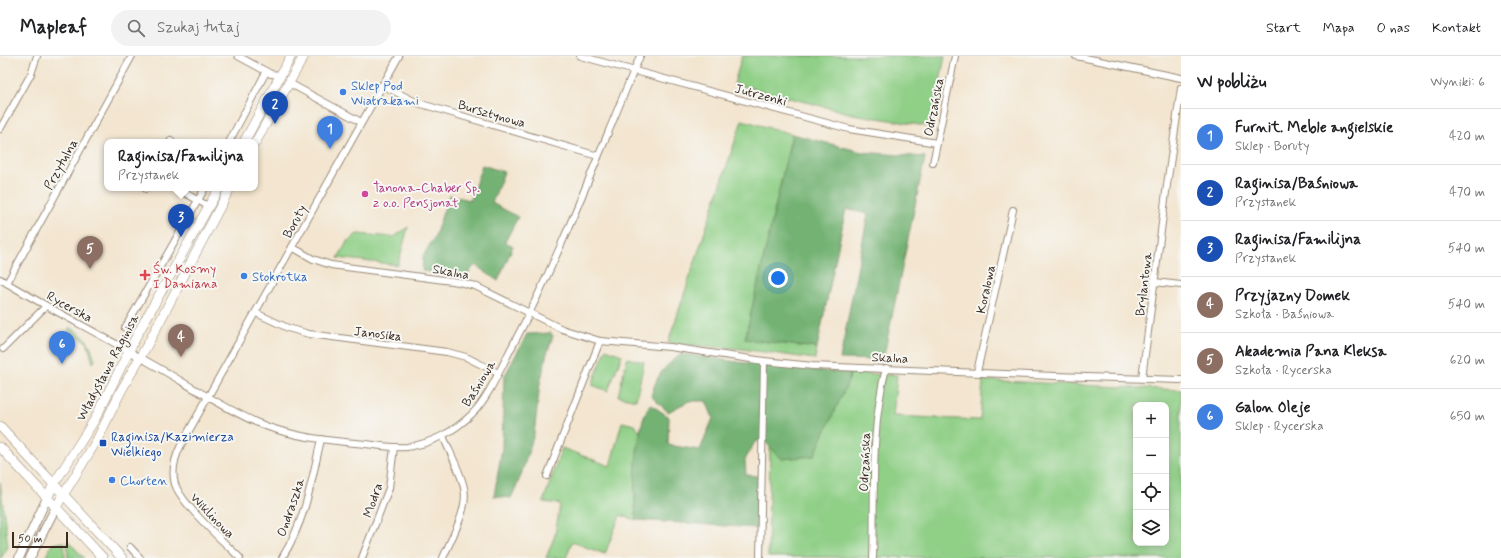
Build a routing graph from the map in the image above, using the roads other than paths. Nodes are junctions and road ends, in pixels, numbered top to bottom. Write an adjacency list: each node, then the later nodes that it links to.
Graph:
1 (37, 56): 19 (street)
2 (132, 56): 36 (street, Przytulna)
3 (238, 56): 12 (street)
4 (291, 56): 13 (main road)
5 (304, 56): 15 (main road)
6 (399, 56): 16 (street, Boruty)
7 (580, 56): 11 (street, Jutrzenki)
8 (640, 56): 11 (street, Baśniowa)
9 (954, 56): 23 (street, Odrzańska)
10 (1076, 56): 14 (street)
11 (634, 71): 23 (street, Jutrzenki); 24 (street, Baśniowa)
12 (266, 72): 13 (street); 20 (street)
13 (281, 75): 21 (main road)
14 (1181, 78)
15 (289, 83): 18 (street); 22 (main road)
16 (382, 85): 18 (street, Boruty); 24 (street, Bursztynowa)
17 (1181, 88): 35 (street, Brylantowa)
18 (362, 122): 33 (street, Boruty)
19 (0, 129)
20 (231, 139)
21 (246, 139)
22 (257, 139)
23 (937, 143): 25 (street, Odrzańska)
24 (598, 156): 42 (street, Baśniowa)
25 (933, 163)
26 (181, 191): 30 (street)
27 (203, 191): 30 (street)
28 (217, 191): 31 (main road, Władysława Raginisa)
29 (228, 191): 39 (main road, Władysława Raginisa)
30 (197, 201): 31 (street); 43 (street)
31 (208, 206): 38 (main road, Władysława Raginisa)
32 (1013, 210): 50 (street, Koralowa)
33 (292, 247): 41 (street, Boruty); 42 (street, Skalna)
34 (0, 279): 36 (street, Rycerska)
35 (1154, 282): 37 (street); 52 (street, Brylantowa)
36 (7, 283): 40 (street, Rycerska)
37 (1181, 285)
38 (159, 295): 39 (main road); 46 (main road, Władysława Raginisa)
39 (170, 302): 47 (main road, Władysława Raginisa)
40 (46, 306): 45 (street); 46 (street, Rycerska)
41 (256, 313): 51 (street, Janosika); 54 (street, Boruty)
42 (529, 313): 44 (street, Skalna); 51 (street, Baśniowa)
43 (125, 328)
44 (600, 341): 48 (street, Skalna); 60 (street)
45 (3, 350)
46 (129, 351): 47 (street, Rycerska); 61 (main road, Władysława Raginisa)
47 (140, 357): 54 (street, Baśniowa); 62 (main road, Władysława Raginisa)
48 (764, 361): 49 (street, Skalna); 77 (street)
49 (886, 368): 50 (street, Skalna); 66 (street, Odrzańska)
50 (977, 372): 52 (street, Skalna)
51 (498, 373): 56 (street, Baśniowa)
52 (1142, 378): 53 (street, Skalna)
53 (1181, 380)
54 (208, 397): 57 (street, Baśniowa); 73 (street, Wiklinowa)
55 (0, 426): 61 (main road)
56 (442, 436): 59 (street, Baśniowa); 76 (street)
57 (321, 439): 59 (street, Baśniowa); 74 (street, Ondraszka)
58 (0, 447): 63 (main road)
59 (394, 447): 75 (street, Modra)
60 (547, 476)
61 (54, 484): 62 (main road); 63 (main road, Władysława Raginisa)
62 (63, 495): 64 (main road, Władysława Raginisa); 71 (main road)
63 (47, 498): 64 (main road); 67 (street, Władysława Raginisa)
64 (56, 507): 68 (street, Władysława Raginisa); 69 (main road)
65 (130, 547): 72 (street)
66 (873, 557)
67 (19, 558)
68 (30, 558)
69 (103, 558)
70 (113, 558): 71 (main road)
71 (122, 558)
72 (140, 558)
73 (240, 558)
74 (282, 558)
75 (362, 558)
76 (443, 558)
77 (760, 558)

